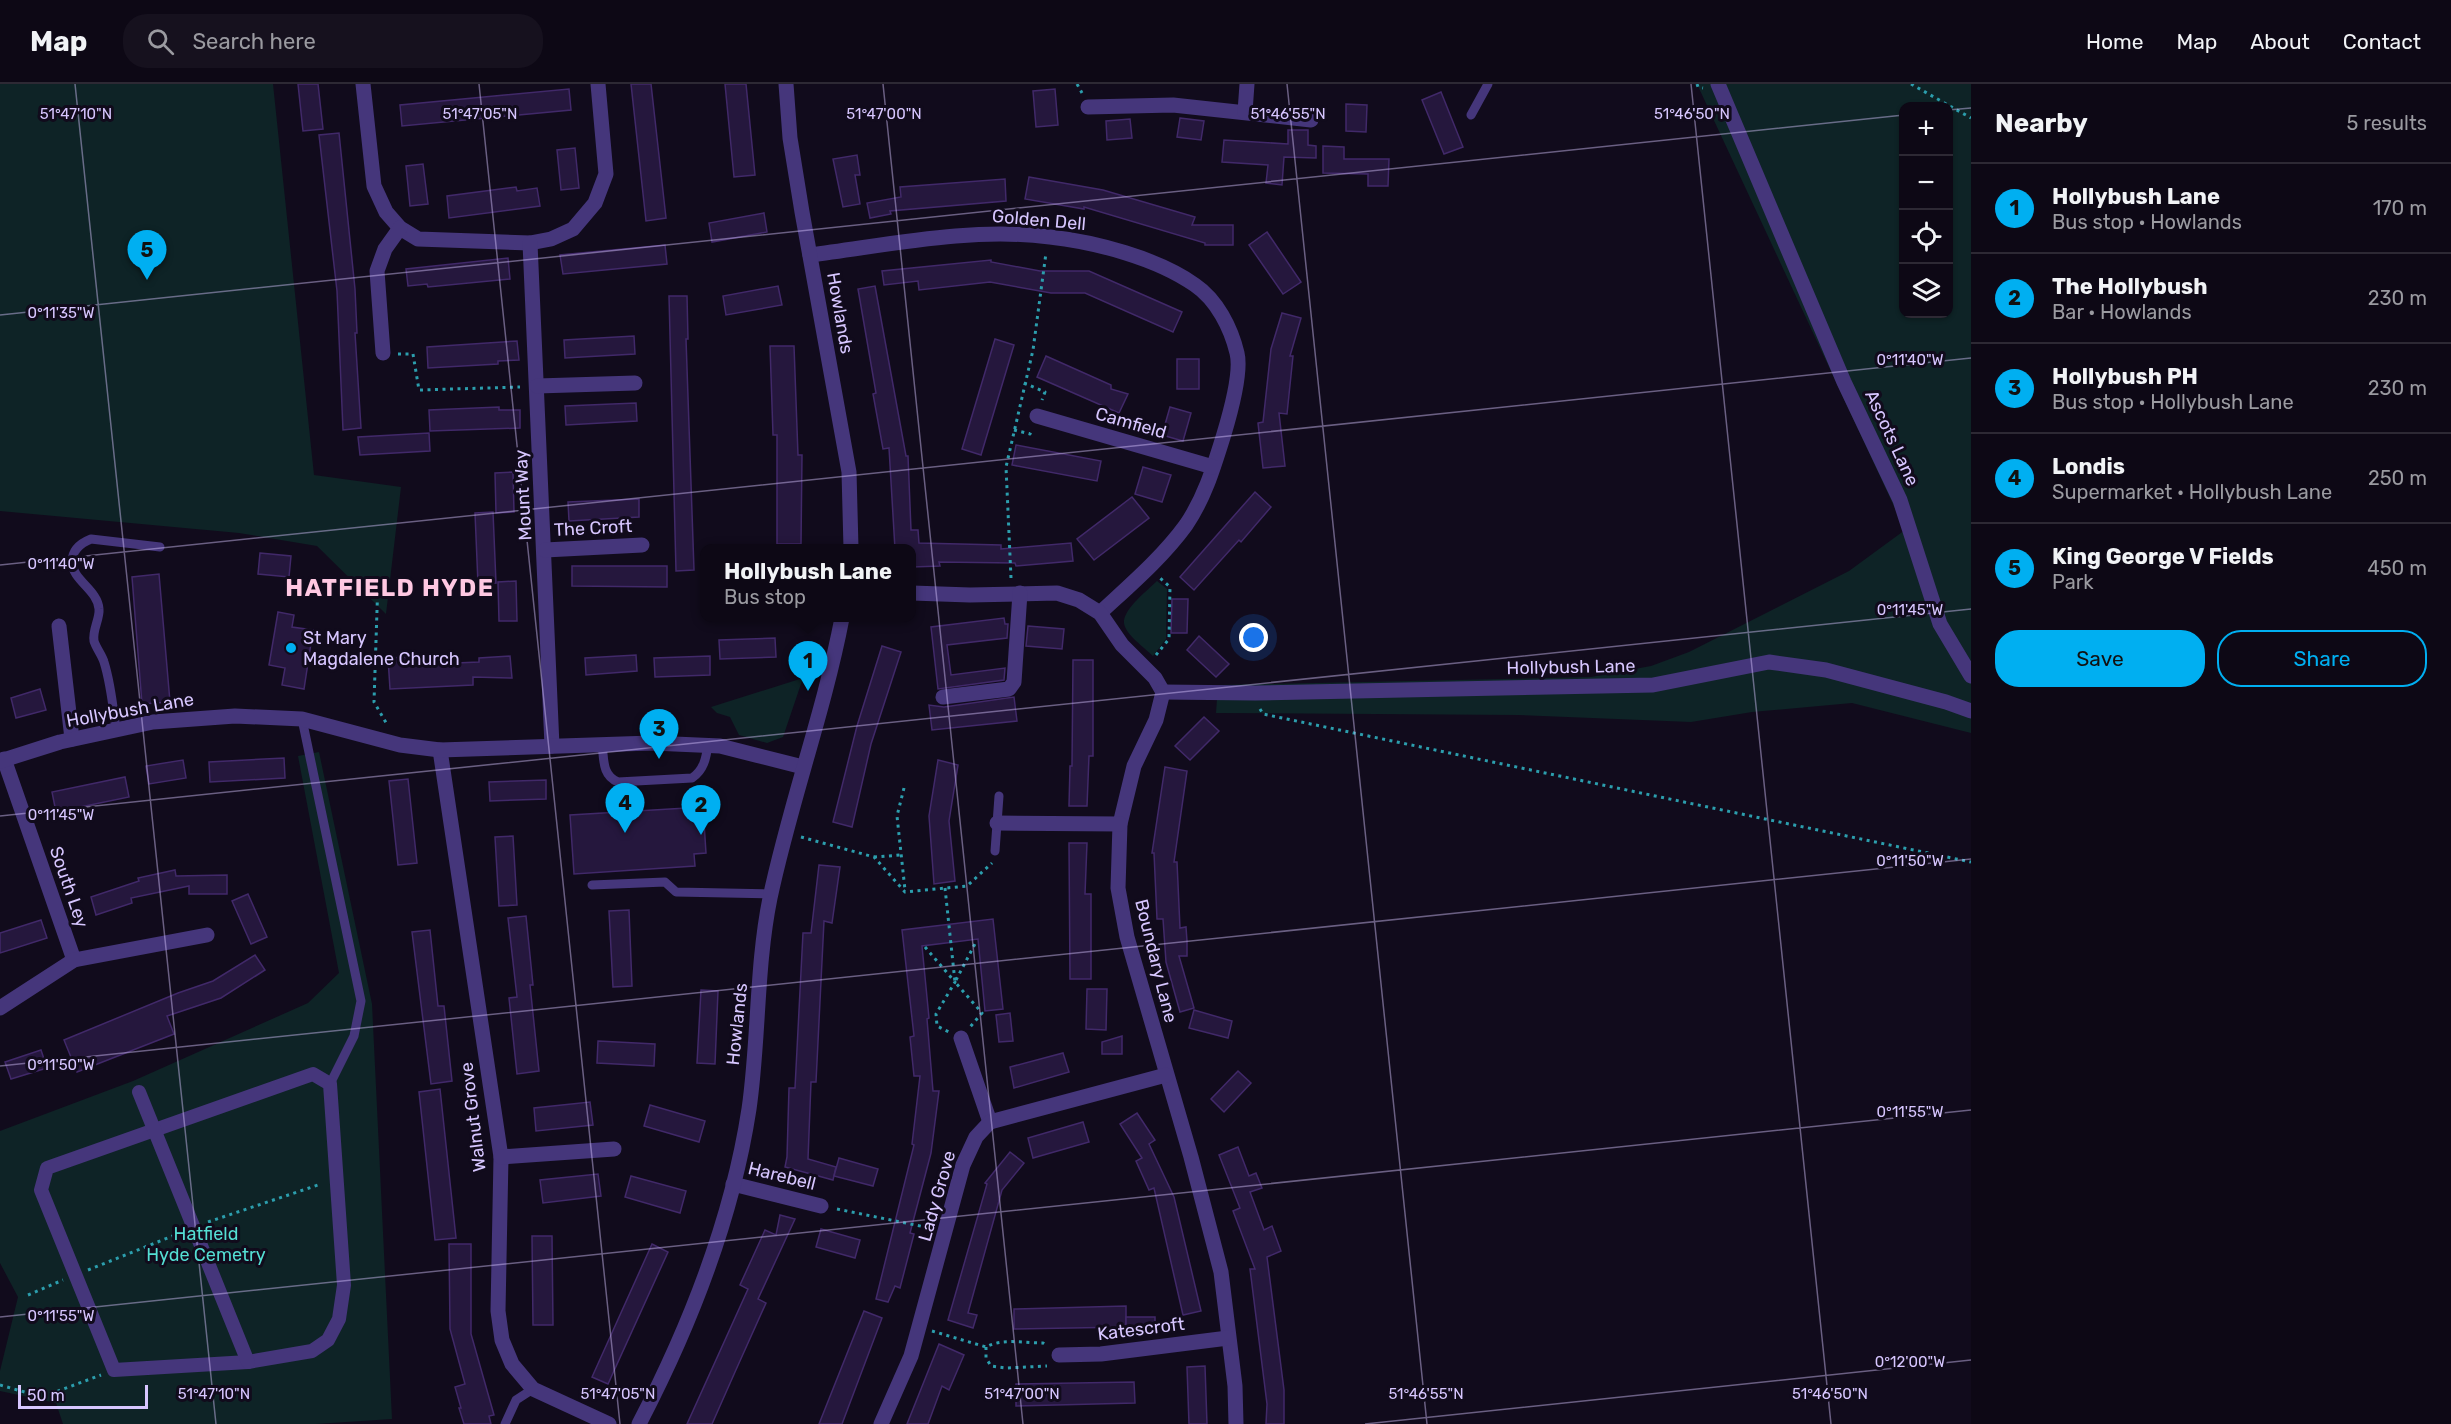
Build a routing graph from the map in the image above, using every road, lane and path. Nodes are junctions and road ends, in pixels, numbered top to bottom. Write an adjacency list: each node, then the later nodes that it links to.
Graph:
1 (363, 84): 13 (street)
2 (598, 84): 14 (street)
3 (786, 84): 15 (street, Howlands)
4 (1247, 84): 9 (street)
5 (1488, 84): 10 (lane)
6 (1718, 84): 33 (street, Ascots Lane)
7 (1911, 84): 11 (path)
8 (1088, 107): 9 (street)
9 (1245, 112): 12 (street)
10 (1471, 115)
11 (1971, 118)
12 (1311, 120)
13 (400, 228): 14 (street); 16 (street)
14 (530, 243): 18 (street, Mount Way)
15 (810, 255): 20 (street, Golden Dell); 21 (street, Howlands)
16 (383, 353): 18 (path)
17 (635, 382): 18 (street)
18 (537, 386): 24 (street, Mount Way)
19 (1037, 416): 20 (street, Camfield)
20 (1213, 467): 25 (street, Golden Dell)
21 (851, 544)
22 (642, 545): 24 (street, The Croft)
23 (160, 547): 39 (lane)
24 (545, 550): 44 (street, Mount Way)
25 (1148, 568): 29 (street, Golden Dell); 32 (path)
26 (378, 580): 42 (path)
27 (916, 593): 28 (street)
28 (1020, 593): 29 (street); 36 (street)
29 (1100, 613): 32 (street)
30 (841, 622): 47 (street, Howlands)
31 (59, 627): 40 (street)
32 (1145, 668): 34 (street)
33 (1971, 676)
34 (1163, 692): 35 (street, Hollybush Lane); 51 (street, Boundary Lane)
35 (1255, 693): 37 (street, Hollybush Lane); 56 (path)
36 (943, 697)
37 (1971, 711)
38 (302, 719): 39 (street, Hollybush Lane); 42 (street, Hollybush Lane); 69 (lane)
39 (117, 730): 40 (street, Hollybush Lane)
40 (72, 739): 46 (street, Hollybush Lane)
41 (602, 744): 43 (street, Hollybush Lane); 43 (lane); 44 (street, Hollybush Lane)
42 (400, 745): 45 (street, Hollybush Lane)
43 (708, 745): 47 (street, Hollybush Lane)
44 (552, 746): 45 (street, Hollybush Lane)
45 (440, 750): 74 (street, Walnut Grove)
46 (2, 760): 64 (street, South Ley)
47 (803, 767): 52 (street, Howlands)
48 (904, 788): 54 (path)
49 (999, 796): 50 (lane)
50 (997, 823): 51 (street); 53 (lane)
51 (1120, 825): 68 (street, Boundary Lane)
52 (785, 832): 55 (path); 60 (street, Howlands)
53 (995, 851): 58 (path)
54 (901, 855): 55 (path); 59 (path)
55 (874, 857): 59 (path)
56 (1971, 862)
57 (592, 885): 60 (lane)
58 (945, 888): 59 (path); 65 (path)
59 (905, 892)
60 (771, 894): 75 (street, Howlands)
61 (207, 934): 64 (street)
62 (976, 942): 65 (path)
63 (925, 947): 65 (path)
64 (74, 960): 66 (street)
65 (955, 982): 67 (path); 67 (path)
66 (0, 1008)
67 (961, 1038): 71 (street)
68 (1166, 1075): 71 (street); 79 (street, Boundary Lane)
69 (330, 1084): 72 (street); 82 (street)
70 (139, 1092): 72 (street)
71 (990, 1122): 77 (street, Lady Grove)
72 (155, 1130): 82 (street); 83 (street)
73 (614, 1149): 74 (street)
74 (501, 1157): 85 (street, Walnut Grove)
75 (733, 1184): 76 (street, Harebell); 88 (street, Howlands)
76 (821, 1206): 77 (path)
77 (946, 1232): 78 (street, Lady Grove)
78 (918, 1327): 80 (path); 89 (street, Lady Grove)
79 (1228, 1338): 81 (street, Katescroft); 90 (street, Boundary Lane)
80 (986, 1347): 81 (path); 81 (path)
81 (1059, 1355)
82 (248, 1362): 83 (street)
83 (114, 1370): 84 (path)
84 (0, 1385)
85 (533, 1389): 86 (lane); 87 (street, Walnut Grove)
86 (505, 1424)
87 (609, 1424)
88 (639, 1424)
89 (882, 1424)
90 (1236, 1424)

